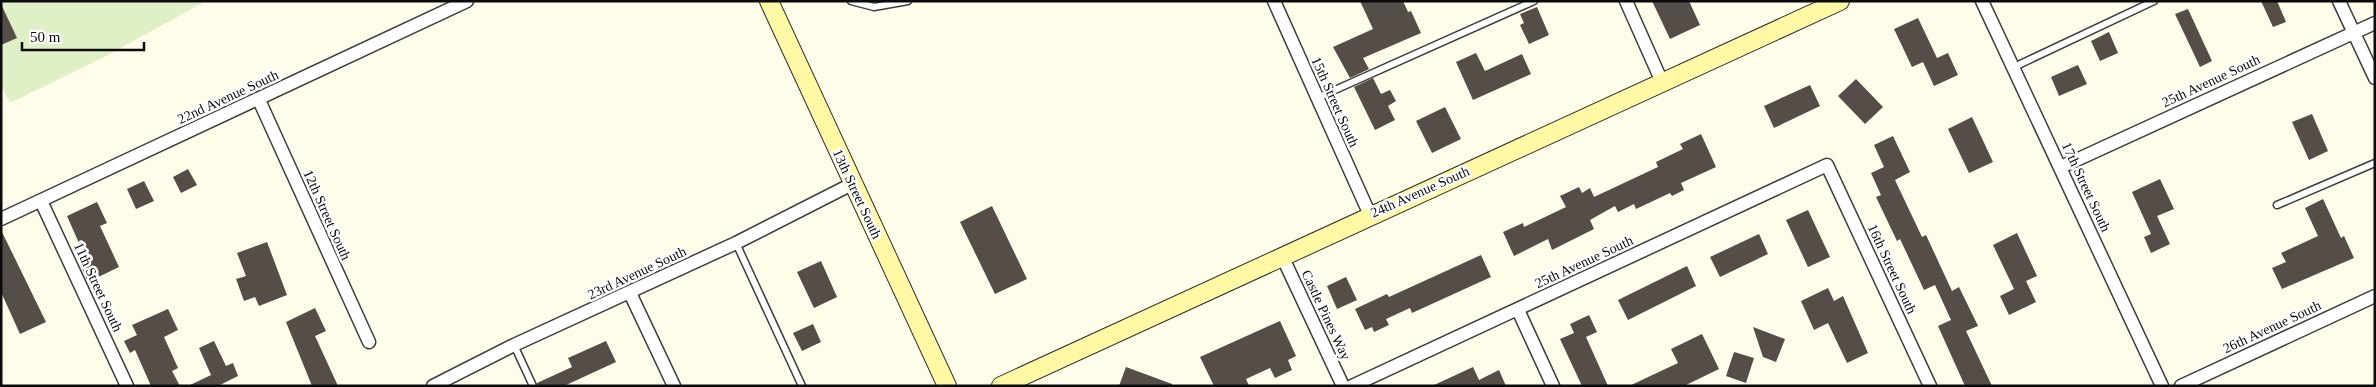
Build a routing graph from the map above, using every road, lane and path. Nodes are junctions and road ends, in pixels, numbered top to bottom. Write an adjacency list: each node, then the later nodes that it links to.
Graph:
1 (468, 1): 18 (street, 22nd Avenue South)
2 (769, 1): 22 (street, 13th Street South)
3 (851, 1): 4 (lane)
4 (908, 1)
5 (1274, 1): 17 (street, 15th Street South)
6 (1534, 1): 17 (lane)
7 (1626, 1): 16 (street)
8 (1840, 1): 16 (street, 24th Avenue South)
9 (1982, 1): 14 (street, 17th Street South)
10 (2154, 1): 14 (lane)
11 (2339, 1): 13 (street)
12 (2375, 23): 13 (street, 25th Avenue South)
13 (2353, 32): 15 (street); 21 (street, 25th Avenue South)
14 (2014, 66): 21 (street, 17th Street South)
15 (2375, 78)
16 (1662, 82): 25 (street, 24th Avenue South)
17 (1317, 98): 25 (street, 15th Street South)
18 (259, 100): 23 (street, 22nd Avenue South); 32 (street, 12th Street South)
19 (2375, 163): 24 (lane)
20 (1827, 164): 31 (street, 25th Avenue South); 44 (street, 16th Street South)
21 (2061, 167): 45 (street, 17th Street South)
22 (852, 184): 27 (street, 23rd Avenue South); 39 (street, 13th Street South)
23 (42, 201): 26 (street, 22nd Avenue South); 34 (street, 11th Street South)
24 (2277, 205)
25 (1370, 215): 28 (street, 24th Avenue South)
26 (1, 219)
27 (736, 244): 29 (street, 23rd Avenue South); 38 (lane)
28 (1282, 256): 40 (street, 24th Avenue South); 41 (street, Castle Pines Way)
29 (630, 293): 33 (street, 23rd Avenue South); 37 (street)
30 (2375, 296): 46 (street, 26th Avenue South)
31 (1518, 310): 42 (street, 25th Avenue South); 43 (street)
32 (369, 342)
33 (514, 345): 35 (street, 23rd Avenue South); 36 (lane)
34 (127, 386)
35 (433, 386)
36 (533, 386)
37 (674, 386)
38 (802, 386)
39 (947, 386)
40 (1001, 386)
41 (1343, 386)
42 (1352, 386)
43 (1553, 386)
44 (1930, 386)
45 (2162, 386)
46 (2181, 386)

